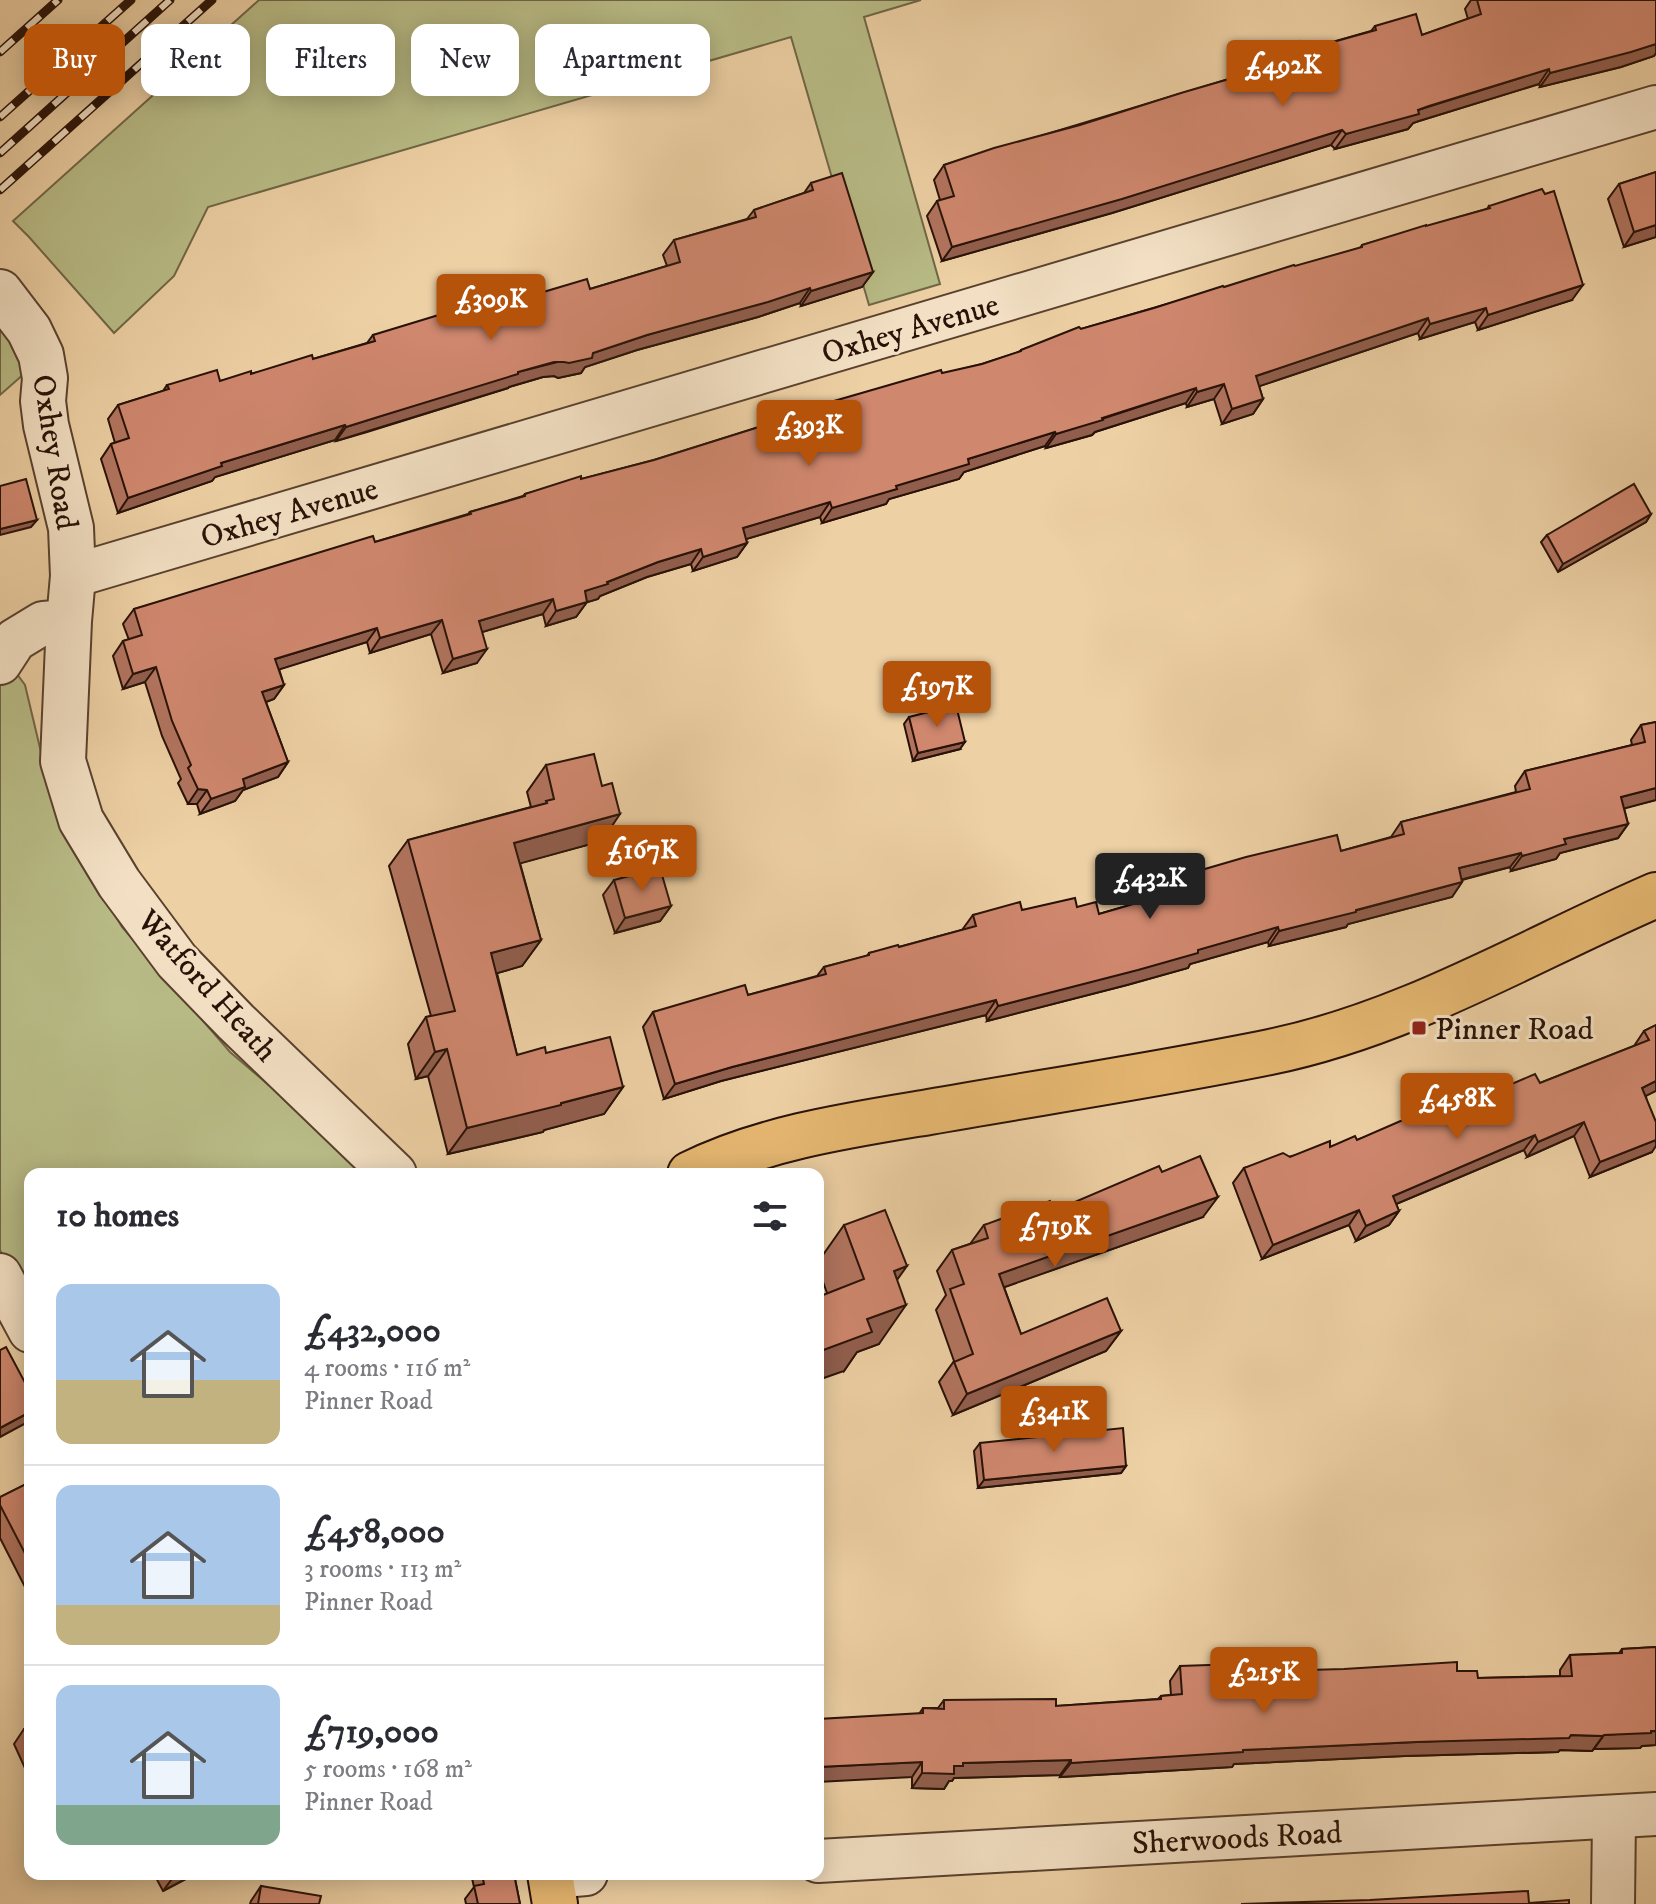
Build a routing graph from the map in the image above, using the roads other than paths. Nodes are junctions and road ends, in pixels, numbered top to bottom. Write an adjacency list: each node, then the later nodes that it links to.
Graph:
1 (1656, 107): 3 (street, Oxhey Avenue)
2 (8, 301): 3 (street, Oxhey Road)
3 (73, 576): 4 (street, Watford Heath)
4 (69, 621): 5 (street); 7 (street, Watford Heath)
5 (0, 663)
6 (1656, 895): 8 (main road)
7 (388, 1168)
8 (703, 1168)
9 (0, 1275): 10 (street)
10 (24, 1320)
11 (1656, 1814): 12 (street, Sherwoods Road)
12 (1614, 1817): 13 (street, Sherwoods Road); 14 (street)
13 (824, 1861)
14 (1613, 1904)

